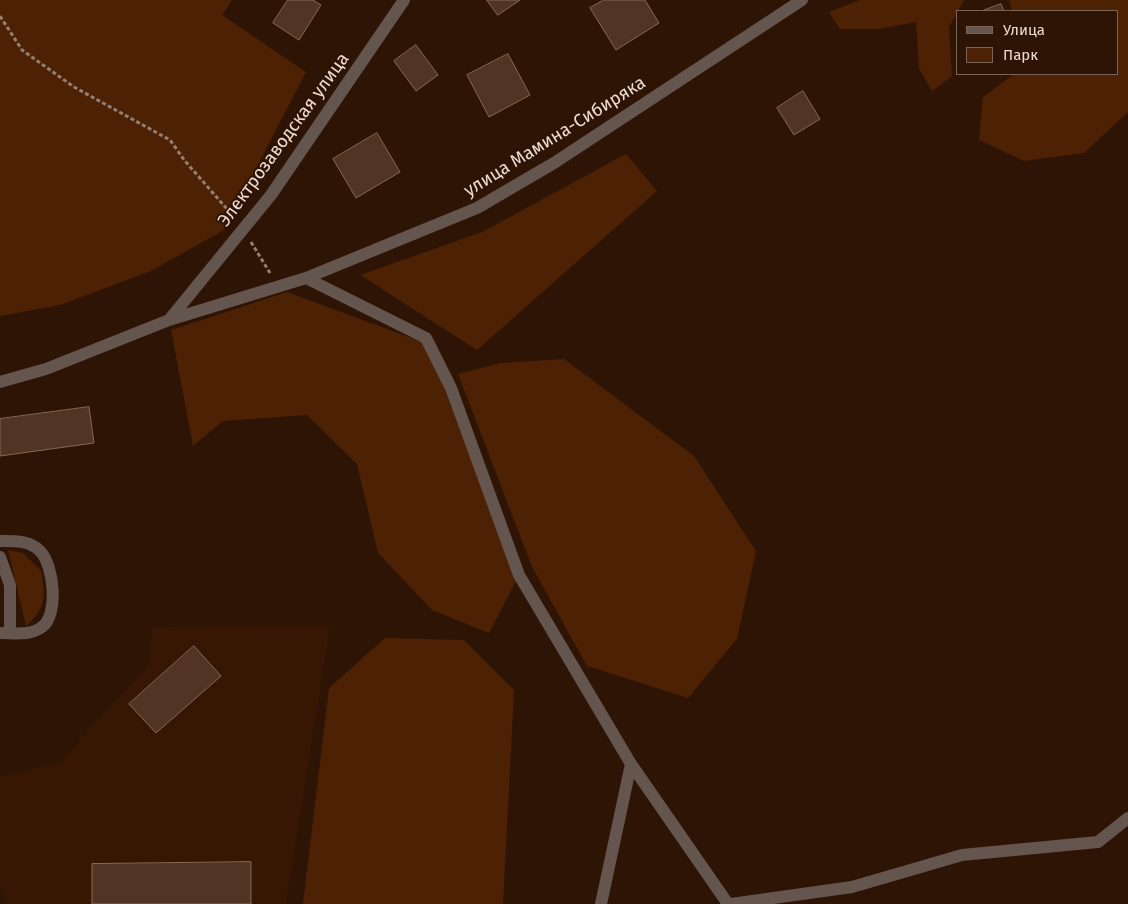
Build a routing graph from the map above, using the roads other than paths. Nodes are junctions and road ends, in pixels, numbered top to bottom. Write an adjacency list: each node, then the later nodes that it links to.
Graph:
1 (404, 0): 4 (street, Электрозаводская улица)
2 (802, 0): 3 (street, улица Мамина-Сибиряка)
3 (306, 278): 4 (street, улица Мамина-Сибиряка); 10 (street)
4 (169, 320): 5 (street, улица Мамина-Сибиряка)
5 (0, 382)
6 (0, 541): 9 (street)
7 (0, 557): 8 (street)
8 (5, 587): 9 (street)
9 (5, 633)
10 (631, 764): 12 (street); 13 (street)
11 (1128, 818): 13 (street)
12 (601, 904)
13 (730, 904)

